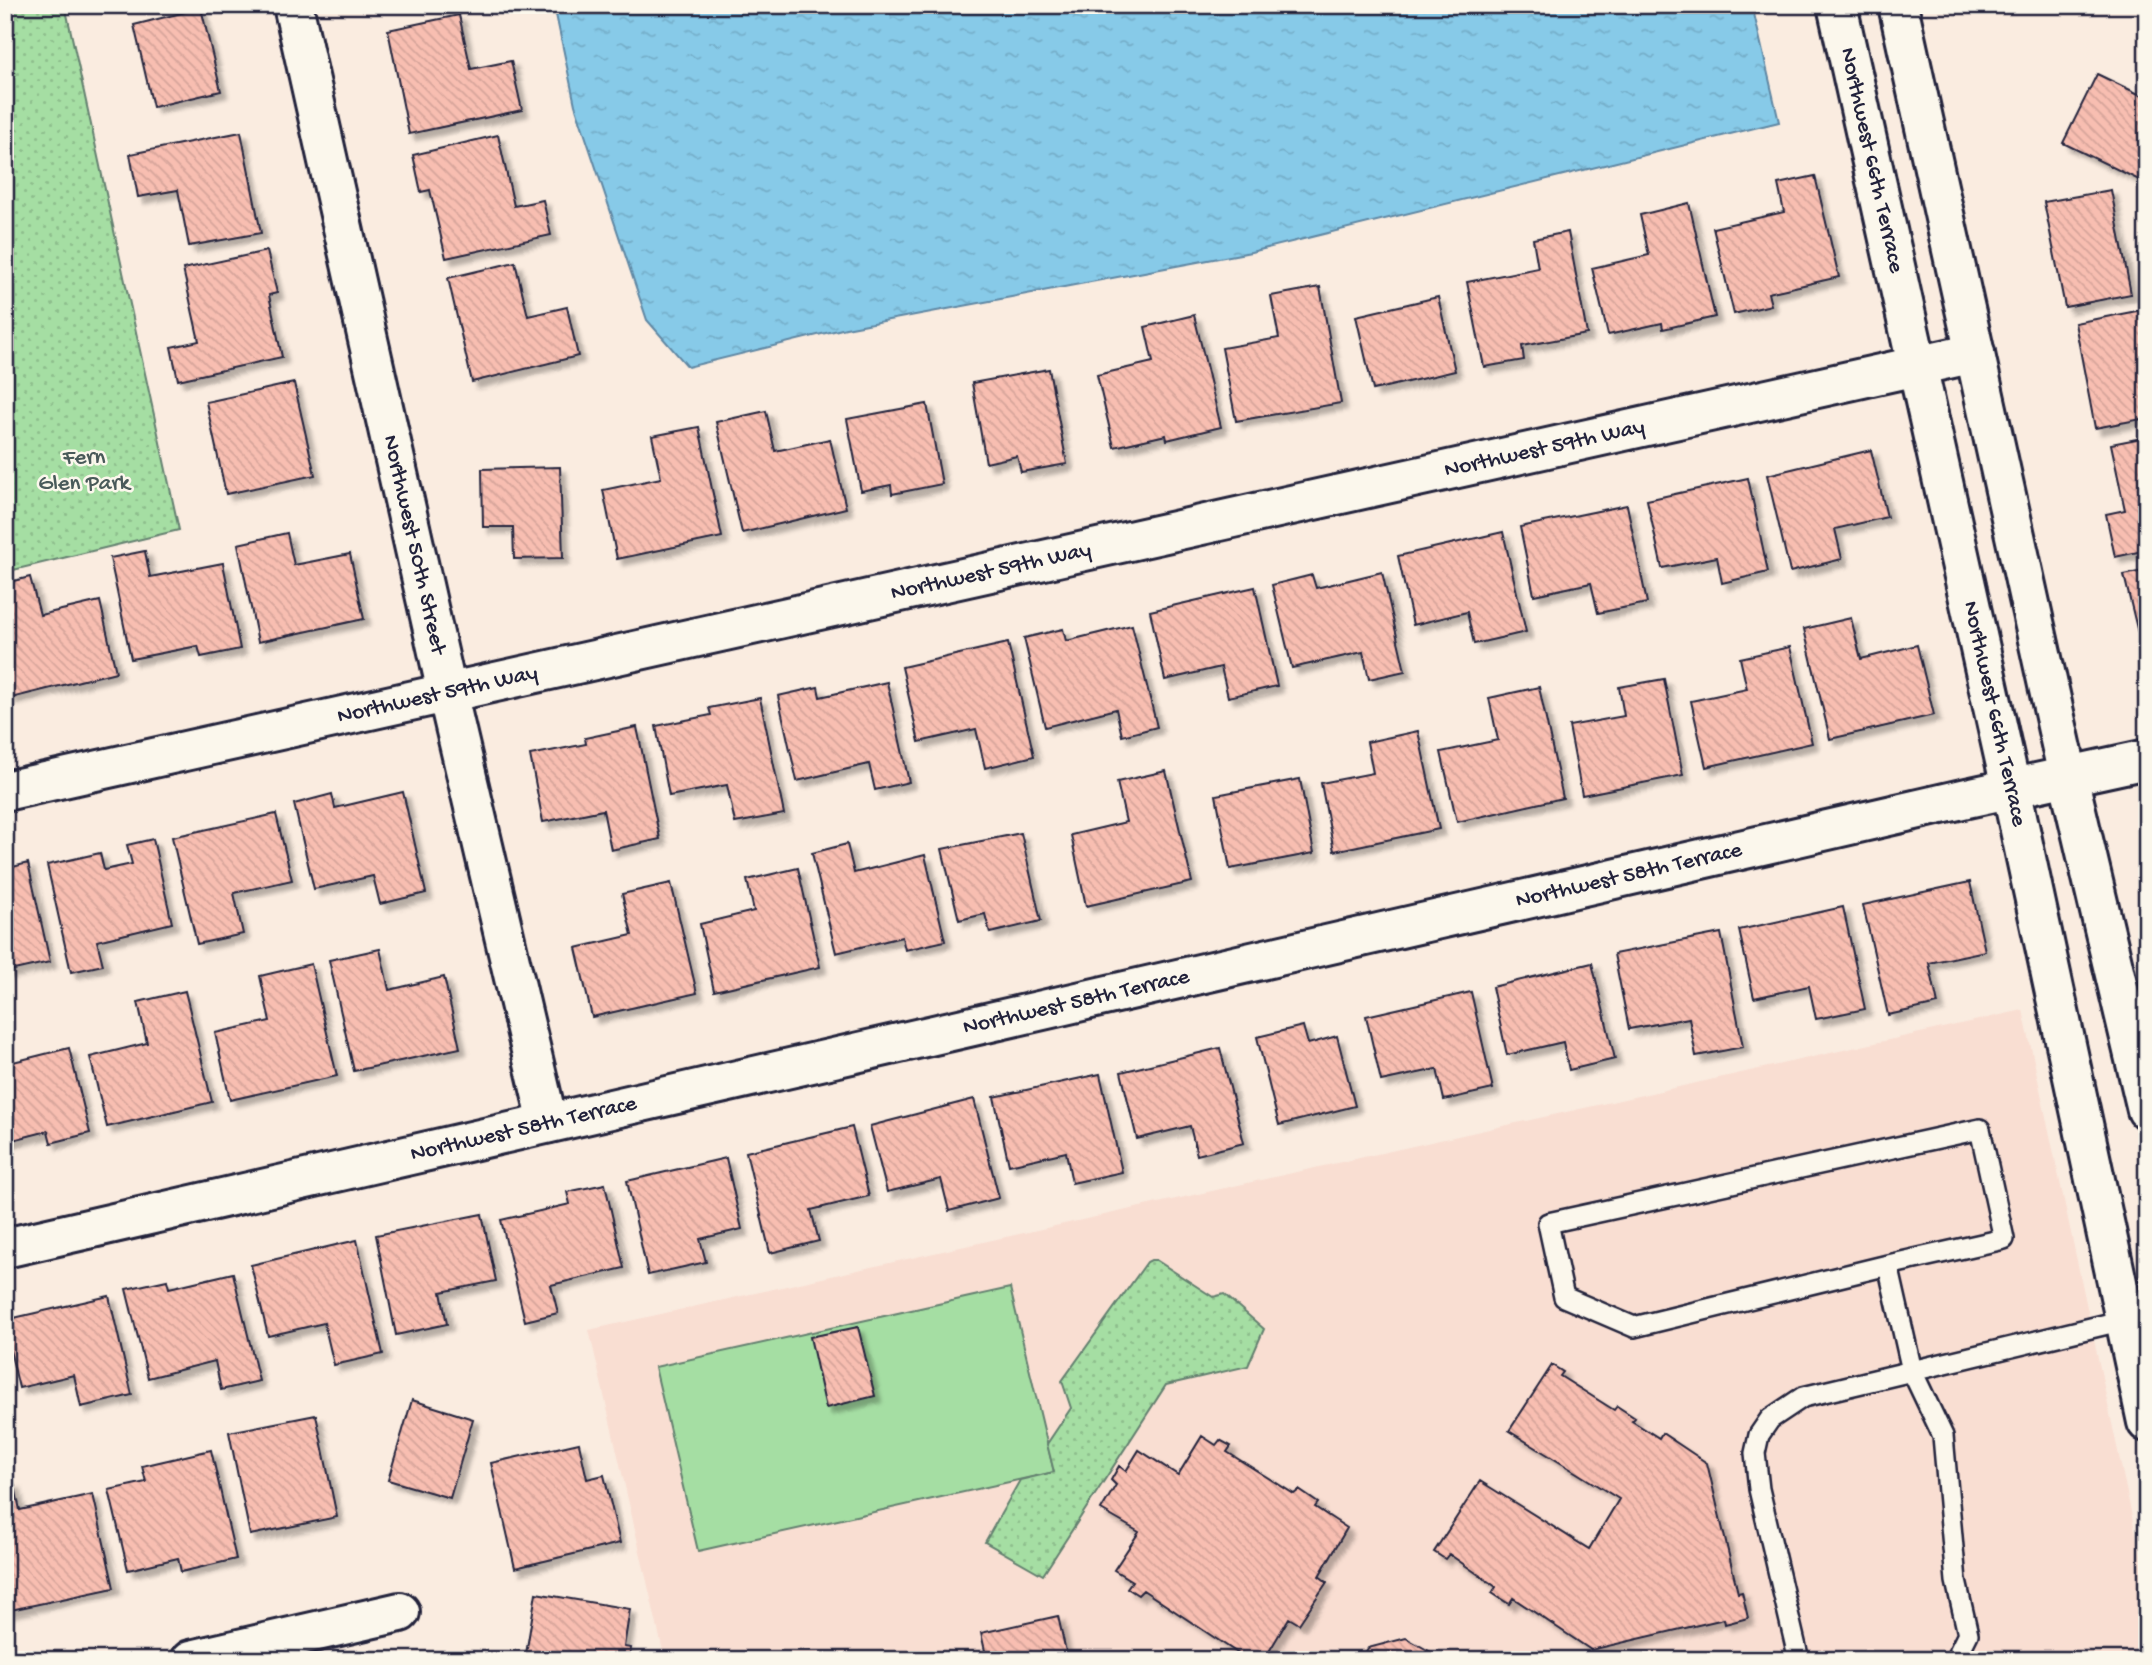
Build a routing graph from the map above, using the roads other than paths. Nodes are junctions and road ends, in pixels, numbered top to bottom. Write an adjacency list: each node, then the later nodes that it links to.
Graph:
1 (293, 5): 6 (street, Northwest 50th Street)
2 (1837, 5): 5 (street, Northwest 66th Terrace)
3 (1898, 5): 4 (street)
4 (1975, 353): 5 (street, Northwest 59th Way); 8 (street)
5 (1917, 366): 6 (street, Northwest 59th Way); 9 (street, Northwest 66th Terrace)
6 (447, 692): 10 (street, Northwest 59th Way); 12 (street, Northwest 50th Street)
7 (2147, 759): 8 (street, Northwest 58th Terrace)
8 (2068, 776): 9 (street, Northwest 58th Terrace); 11 (street)
9 (2011, 788): 12 (street, Northwest 58th Terrace); 15 (street, Northwest 66th Terrace)
10 (5, 791)
11 (2147, 1110)
12 (548, 1123): 13 (street, Northwest 58th Terrace)
13 (5, 1248)
14 (1888, 1265): 14 (lane); 16 (lane)
15 (2135, 1318): 16 (lane); 17 (street, Northwest 66th Terrace)
16 (1912, 1371): 20 (lane); 21 (lane)
17 (2147, 1422)
18 (400, 1612): 19 (street)
19 (191, 1660)
20 (1799, 1660)
21 (1955, 1660)

